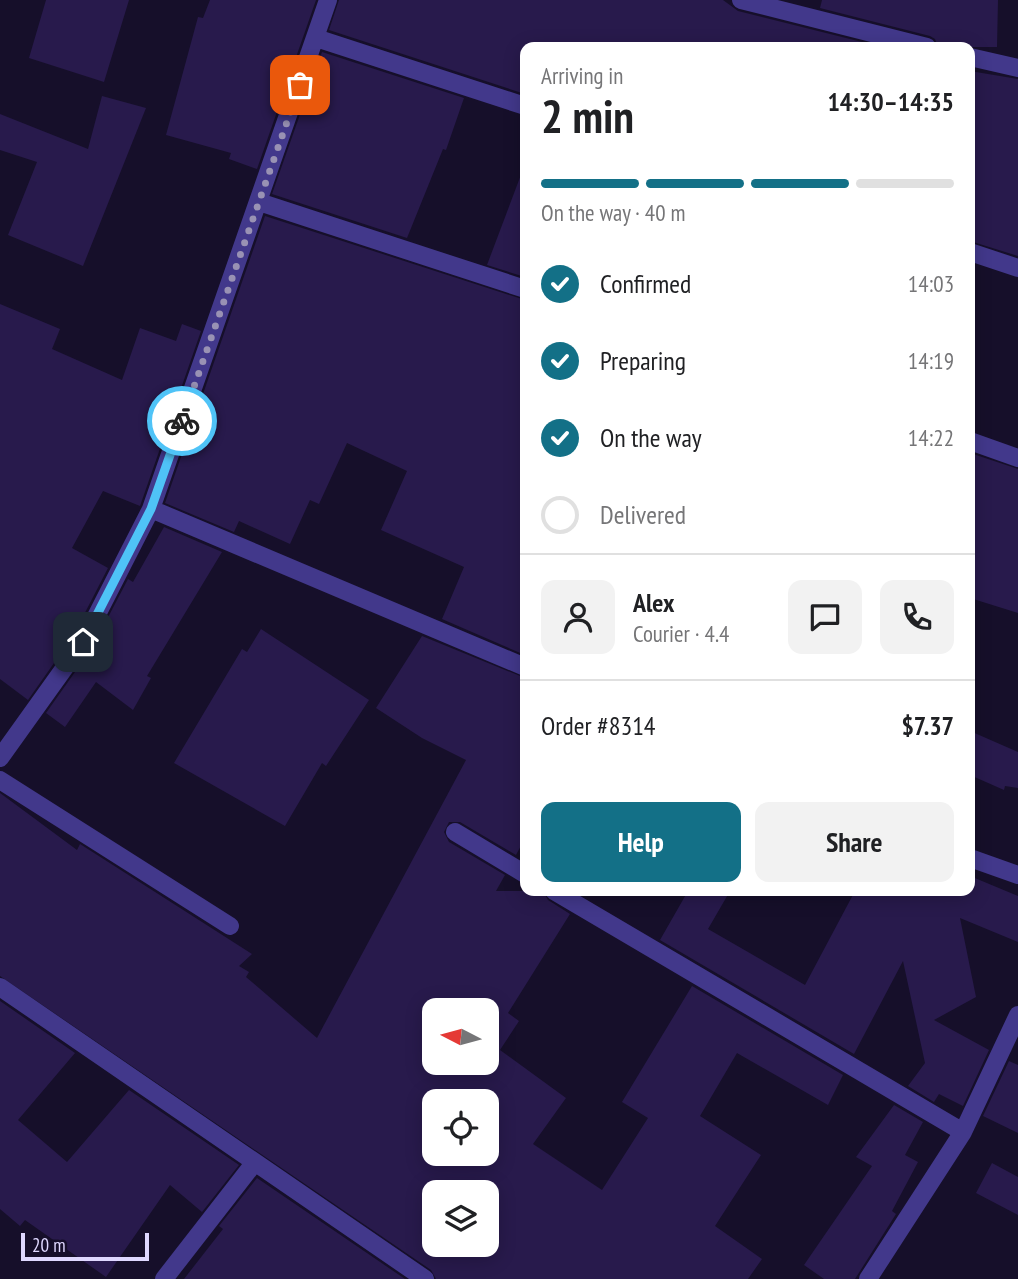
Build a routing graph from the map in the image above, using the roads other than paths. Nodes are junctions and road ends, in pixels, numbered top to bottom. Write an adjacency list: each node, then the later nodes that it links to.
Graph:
1 (328, 0): 3 (street)
2 (741, 0): 4 (street)
3 (316, 38): 7 (street); 8 (street)
4 (907, 42)
5 (975, 58): 6 (street)
6 (1018, 68)
7 (520, 104)
8 (259, 202): 11 (street); 14 (street)
9 (975, 255): 10 (street)
10 (1018, 268)
11 (520, 287)
12 (975, 443): 13 (street)
13 (1018, 458)
14 (151, 509): 15 (street); 16 (street)
15 (520, 665)
16 (0, 758)
17 (0, 780): 23 (street)
18 (455, 832): 20 (street)
19 (975, 860): 21 (street)
20 (520, 871)
21 (1018, 875)
22 (562, 896): 26 (street)
23 (230, 926)
24 (0, 987): 27 (street)
25 (1018, 1015): 26 (street)
26 (963, 1132): 30 (street)
27 (255, 1162): 28 (street); 29 (street)
28 (414, 1276)
29 (164, 1279)
30 (868, 1279)

